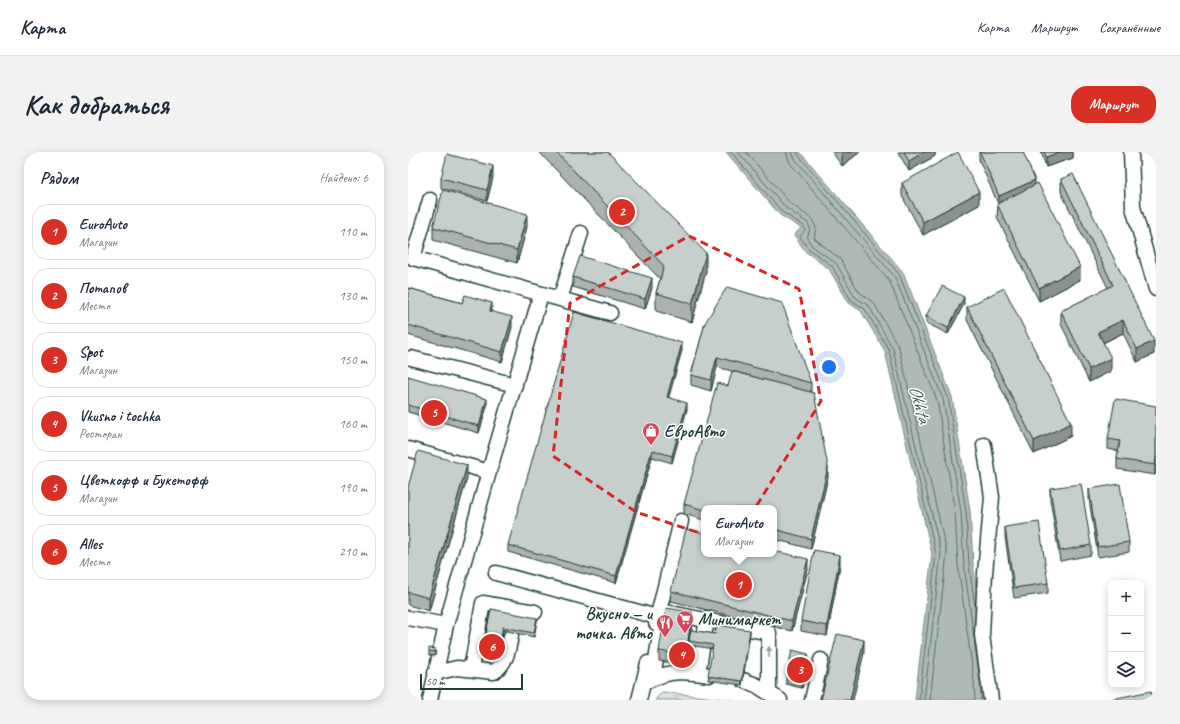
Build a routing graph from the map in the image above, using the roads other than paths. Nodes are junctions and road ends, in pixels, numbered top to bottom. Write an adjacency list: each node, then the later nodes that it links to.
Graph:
1 (1131, 152): 4 (lane)
2 (430, 200): 5 (lane)
3 (580, 232): 6 (lane)
4 (1156, 289)
5 (542, 294): 6 (lane); 9 (lane)
6 (560, 300): 7 (lane)
7 (610, 313)
8 (410, 358): 9 (lane)
9 (515, 385): 12 (lane)
10 (984, 445): 30 (lane)
11 (408, 449): 12 (lane)
12 (489, 472): 19 (lane)
13 (681, 521): 16 (lane)
14 (496, 573): 16 (lane)
15 (535, 612): 22 (lane)
16 (657, 617): 25 (lane)
17 (408, 618): 19 (lane)
18 (707, 620): 25 (lane); 25 (lane); 26 (lane, one-way to 18)
19 (446, 624): 23 (lane)
20 (511, 636): 22 (lane)
21 (820, 660): 29 (lane)
22 (471, 669): 23 (lane)
23 (435, 673): 27 (lane)
24 (743, 680): 26 (lane)
25 (648, 681): 28 (lane)
26 (774, 696)
27 (430, 700)
28 (639, 700)
29 (812, 700)
30 (991, 700)

